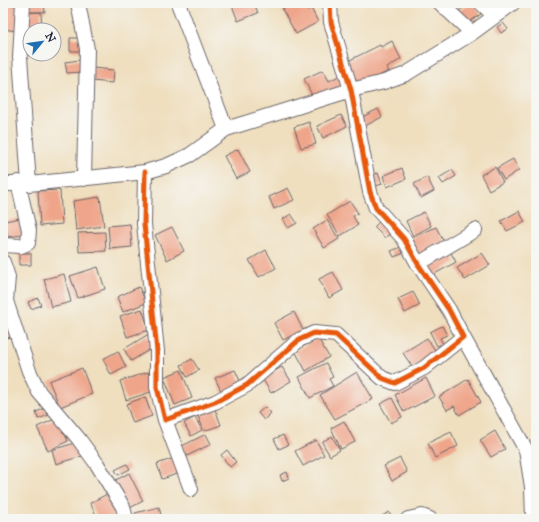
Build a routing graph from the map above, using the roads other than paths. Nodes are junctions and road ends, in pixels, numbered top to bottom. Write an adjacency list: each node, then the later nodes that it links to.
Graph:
1 (23, 3): 14 (street)
2 (78, 3): 13 (street)
3 (178, 3): 11 (street)
4 (330, 3): 10 (street)
5 (440, 3): 9 (street)
6 (482, 3): 8 (street)
7 (513, 3): 8 (street)
8 (495, 16): 9 (street)
9 (472, 33): 10 (street)
10 (351, 90): 11 (street); 19 (street)
11 (226, 129): 12 (street)
12 (145, 172): 13 (street); 21 (street)
13 (84, 179): 14 (street)
14 (24, 183): 15 (street); 17 (street)
15 (3, 184)
16 (476, 230): 19 (street)
17 (3, 245)
18 (3, 262): 23 (street)
19 (418, 264): 20 (street)
20 (463, 336): 21 (street); 26 (street)
21 (165, 420): 22 (street)
22 (191, 489)
23 (126, 519)
24 (408, 519): 25 (street)
25 (430, 519)
26 (533, 519)

